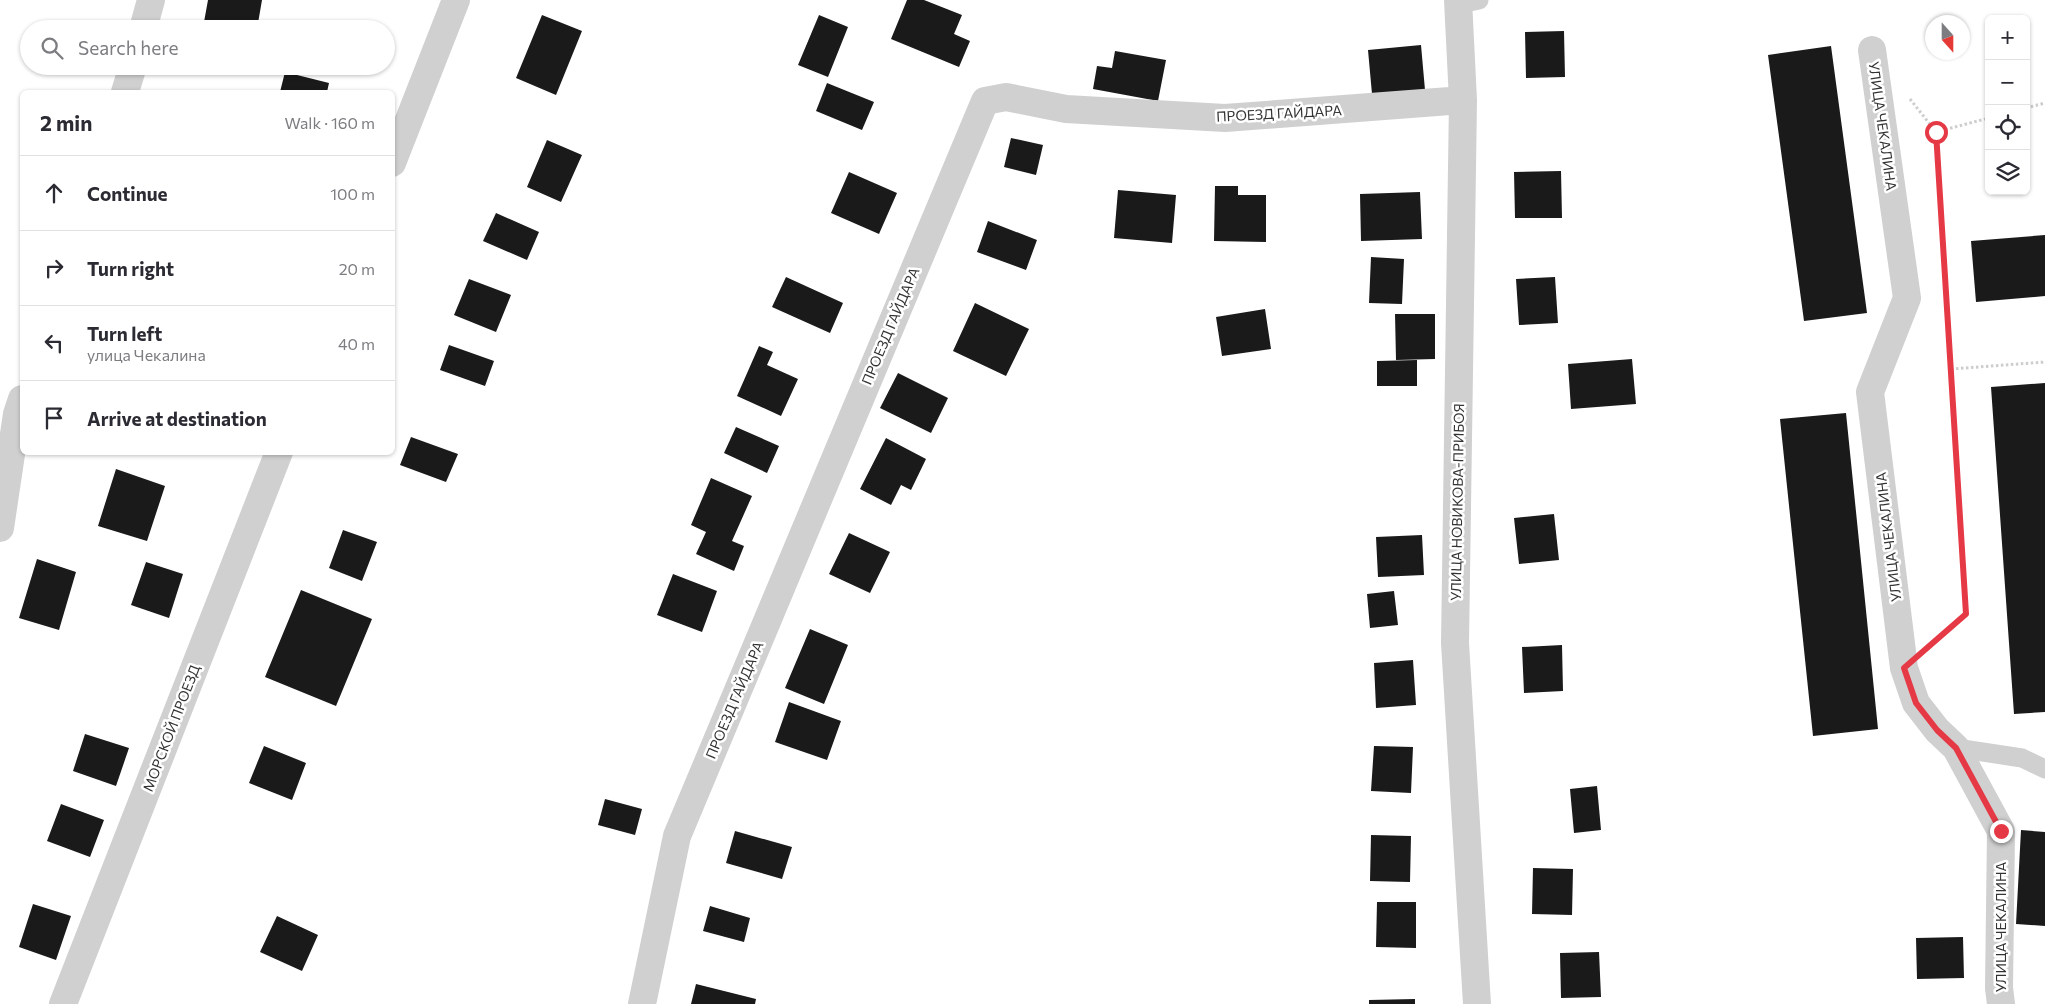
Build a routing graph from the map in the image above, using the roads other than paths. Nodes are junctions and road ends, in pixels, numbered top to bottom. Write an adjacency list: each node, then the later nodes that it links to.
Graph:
1 (151, 0): 4 (street)
2 (456, 0): 9 (street)
3 (1466, 1): 8 (street, УЛИЦА НОВИКОВА-ПРИБОЯ)
4 (145, 20)
5 (1872, 50): 13 (street, УЛИЦА ЧЕКАЛИНА)
6 (130, 75): 7 (street)
7 (126, 90)
8 (1462, 100): 16 (street, ПРОЕЗД ГАЙДАРА); 17 (street, УЛИЦА НОВИКОВА-ПРИБОЯ)
9 (395, 155)
10 (13, 407): 12 (street)
11 (278, 455): 15 (street, МОРСКОЙ ПРОЕЗД)
12 (0, 528)
13 (1956, 748): 14 (lane); 18 (street, УЛИЦА ЧЕКАЛИНА)
14 (2045, 769)
15 (63, 1004)
16 (642, 1004)
17 (1477, 1004)
18 (2001, 1004)

